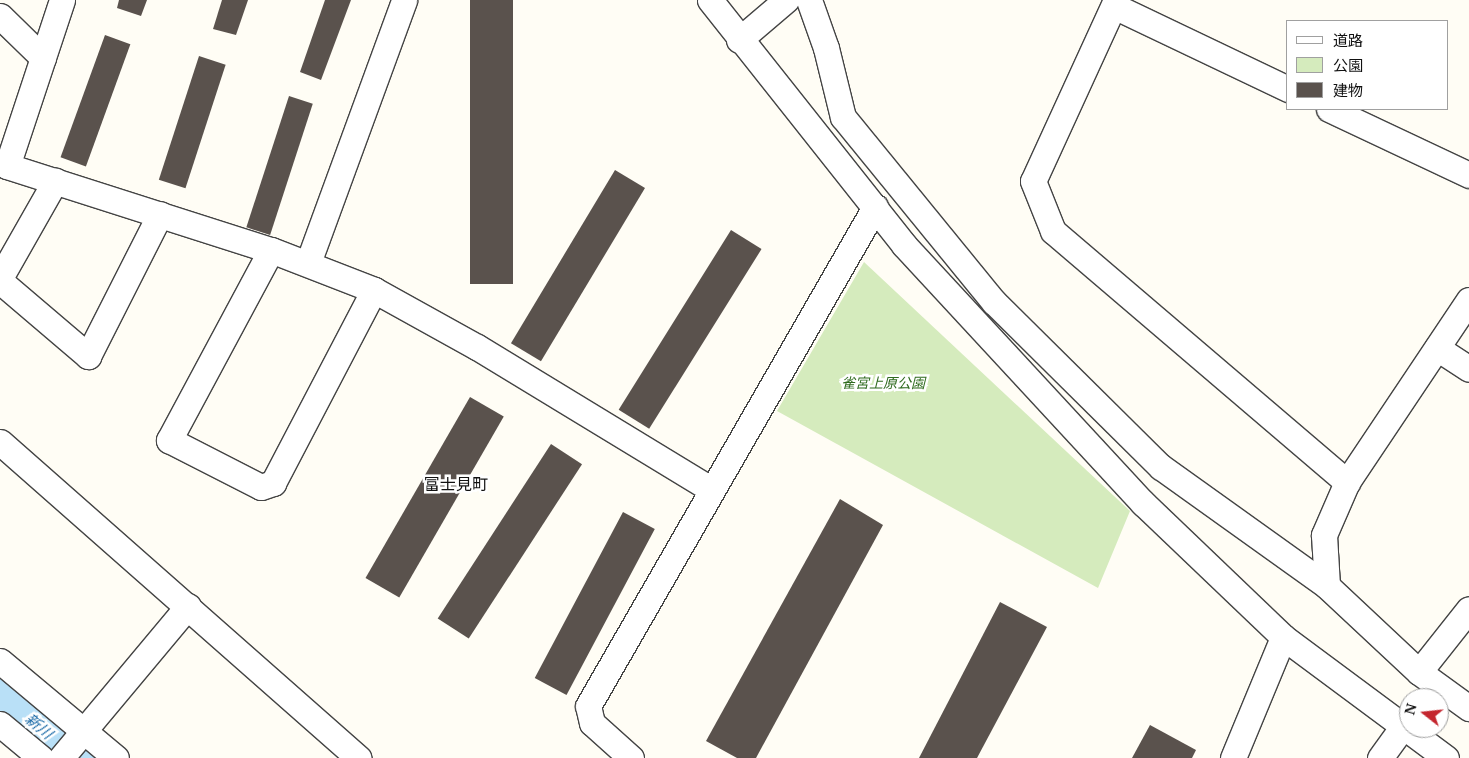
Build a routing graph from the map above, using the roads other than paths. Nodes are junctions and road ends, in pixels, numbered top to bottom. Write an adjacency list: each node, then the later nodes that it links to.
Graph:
1 (62, 0): 9 (street)
2 (404, 0): 18 (street)
3 (710, 0): 8 (street)
4 (786, 0): 8 (street)
5 (809, 0): 27 (street)
6 (1115, 3): 10 (street); 25 (street)
7 (0, 16): 9 (street)
8 (739, 40): 15 (street)
9 (43, 58): 12 (street)
10 (1286, 88)
11 (1331, 110): 13 (street)
12 (4, 162): 14 (street)
13 (1469, 175)
14 (55, 181): 16 (street); 19 (street)
15 (875, 207): 26 (street); 30 (street)
16 (160, 214): 17 (street); 19 (street)
17 (271, 250): 18 (street); 20 (street)
18 (308, 263): 20 (street)
19 (0, 280)
20 (374, 290): 26 (street)
21 (1469, 300): 22 (street)
22 (1437, 348): 23 (street); 25 (street)
23 (1469, 369)
24 (0, 442): 28 (street)
25 (1347, 482): 27 (street)
26 (711, 489): 43 (street)
27 (1327, 586): 32 (street)
28 (188, 606): 37 (street); 42 (street)
29 (1469, 609): 32 (street)
30 (1283, 637): 34 (street); 44 (street)
31 (0, 661): 37 (street)
32 (1419, 672): 33 (street)
33 (1469, 708)
34 (1399, 723)
35 (0, 724): 39 (street)
36 (1399, 732): 45 (street)
37 (80, 735): 40 (street); 41 (street)
38 (1419, 738): 46 (street)
39 (41, 758)
40 (61, 758)
41 (116, 758)
42 (359, 758)
43 (631, 758)
44 (1233, 758)
45 (1380, 758)
46 (1446, 758)

